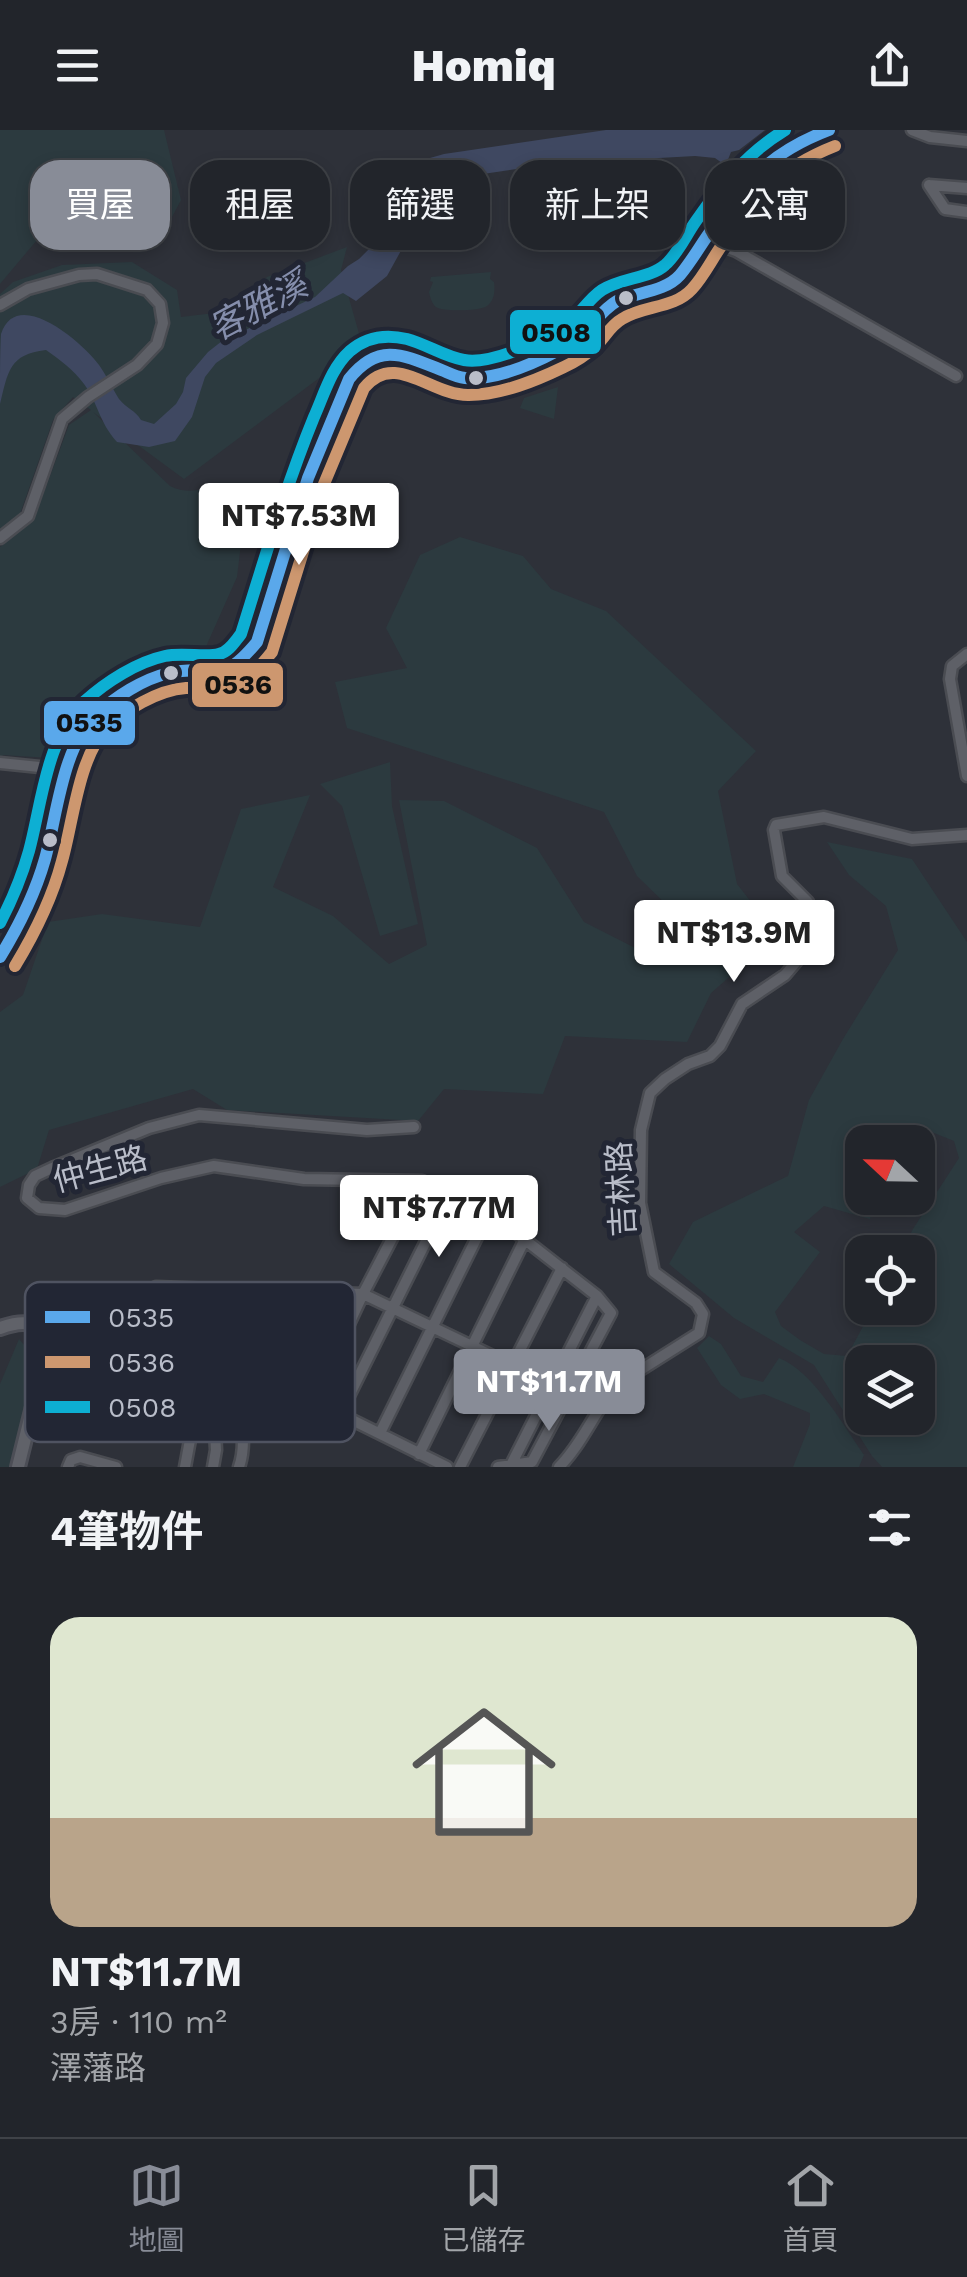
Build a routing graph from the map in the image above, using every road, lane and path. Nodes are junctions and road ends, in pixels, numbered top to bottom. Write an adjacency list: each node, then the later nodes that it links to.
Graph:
1 (829, 130): 4 (street)
2 (912, 130): 3 (street)
3 (967, 140)
4 (772, 160)
5 (967, 188): 6 (street)
6 (967, 212)
7 (705, 241): 14 (street)
8 (733, 250): 10 (street)
9 (0, 305): 11 (street)
10 (956, 376)
11 (0, 538)
12 (967, 654): 15 (street)
13 (0, 763): 14 (street)
14 (69, 770): 17 (street)
15 (967, 776)
16 (967, 835): 54 (street, 吉林路)
17 (0, 958)
18 (414, 1127): 19 (street, 仲生路)
19 (422, 1181): 20 (street); 25 (street)
20 (449, 1195): 21 (street); 27 (street)
21 (488, 1215): 22 (street); 30 (street)
22 (525, 1239): 23 (street); 32 (street)
23 (562, 1268): 26 (street); 33 (street)
24 (355, 1294): 25 (street)
25 (363, 1294): 27 (street); 28 (street)
26 (598, 1296): 35 (street); 36 (street)
27 (393, 1308): 30 (street); 34 (street)
28 (355, 1311)
29 (25, 1322): 31 (main road)
30 (432, 1326): 32 (street); 38 (street)
31 (0, 1328)
32 (473, 1346): 33 (street); 43 (street)
33 (512, 1365): 35 (street); 52 (street)
34 (355, 1384)
35 (552, 1385): 36 (street); 44 (street)
36 (570, 1393): 44 (street)
37 (355, 1421): 38 (street)
38 (380, 1433): 43 (street)
39 (25, 1439): 45 (main road)
40 (190, 1442): 48 (street)
41 (216, 1442): 49 (street)
42 (242, 1442): 50 (street)
43 (420, 1454): 51 (street)
44 (511, 1465): 53 (street)
45 (18, 1467)
46 (68, 1467): 47 (street)
47 (116, 1467)
48 (184, 1467)
49 (212, 1467)
50 (240, 1467)
51 (447, 1467)
52 (460, 1467)
53 (498, 1467)
54 (559, 1467)

